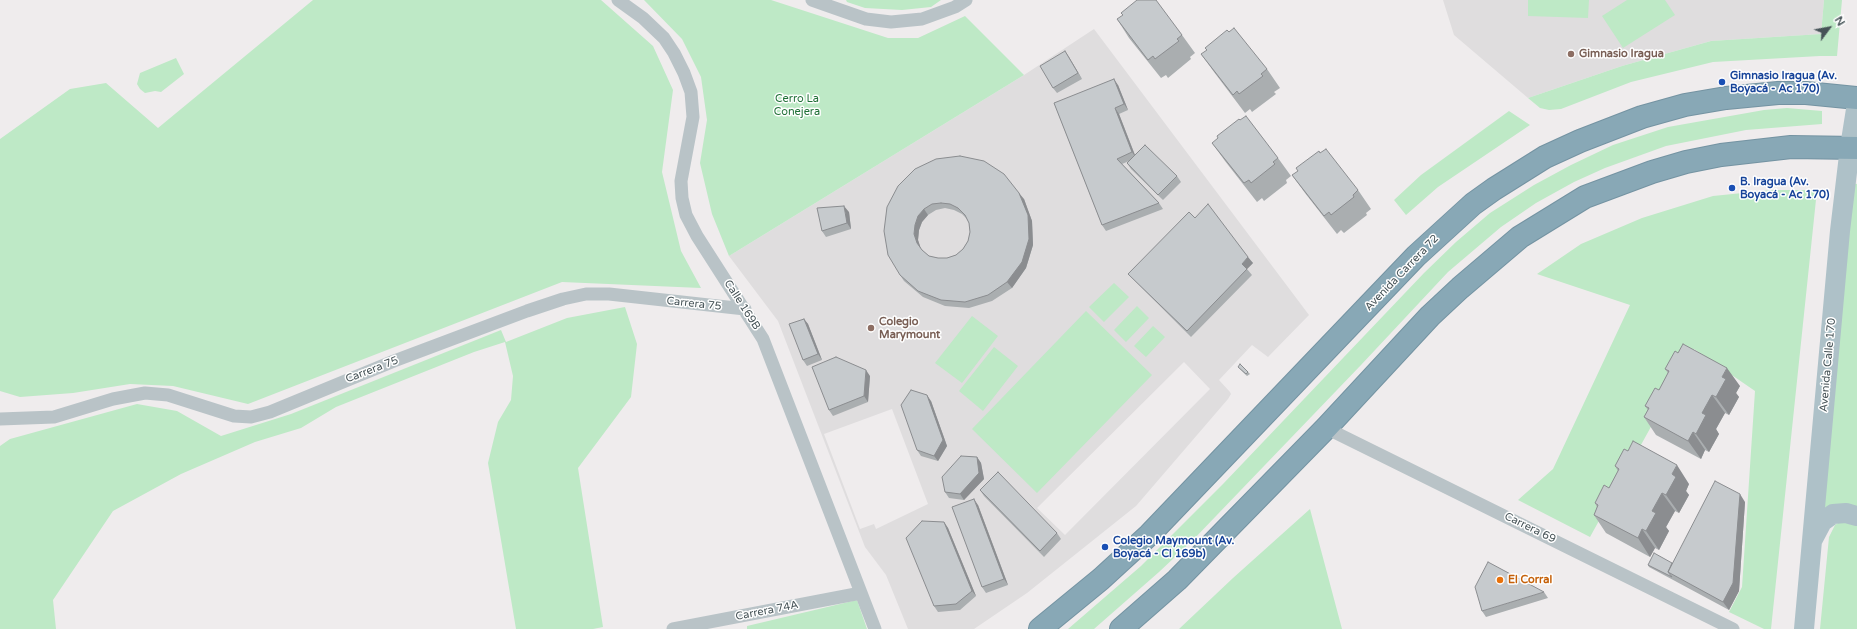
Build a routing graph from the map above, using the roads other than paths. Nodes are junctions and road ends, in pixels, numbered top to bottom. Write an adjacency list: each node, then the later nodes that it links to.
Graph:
1 (618, 0): 7 (street, Calle 169B)
2 (812, 0): 3 (street)
3 (966, 0)
4 (1857, 98): 15 (highway, Avenida Carrera 72)
5 (1857, 103): 6 (main road, Avenida Calle 170)
6 (1855, 147): 9 (highway); 11 (main road, Avenida Calle 170)
7 (745, 309): 8 (street, Carrera 75); 12 (street, Calle 169B)
8 (0, 419)
9 (1326, 428): 16 (highway); 17 (street, Carrera 69)
10 (1857, 516): 11 (main road)
11 (1811, 546): 18 (main road, Avenida Calle 170)
12 (861, 593): 13 (street, Carrera 74A); 14 (street, Calle 169B)
13 (672, 629)
14 (875, 629)
15 (1040, 629)
16 (1121, 629)
17 (1733, 629)
18 (1804, 629)

